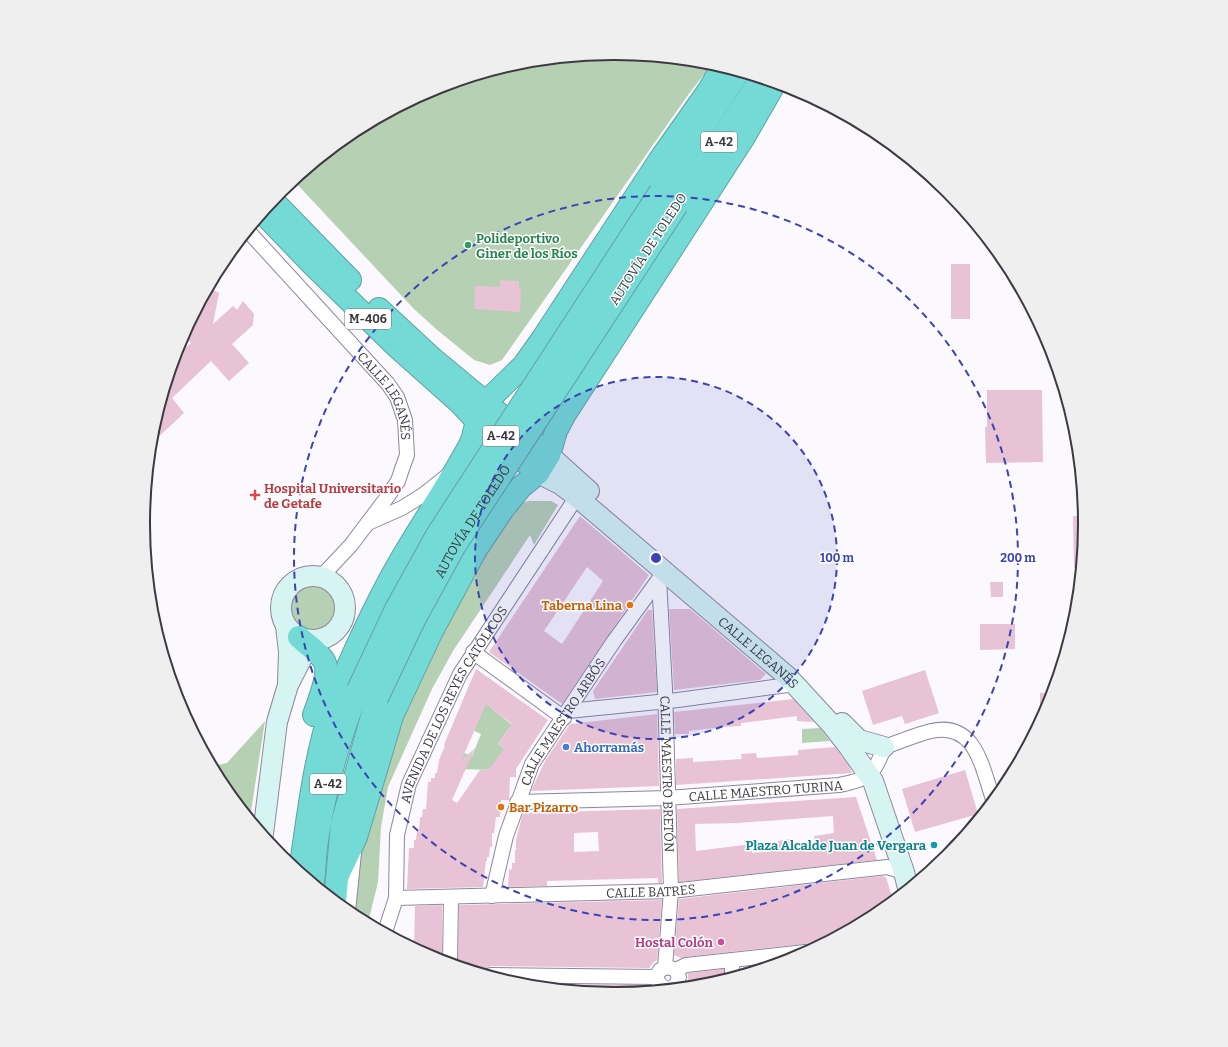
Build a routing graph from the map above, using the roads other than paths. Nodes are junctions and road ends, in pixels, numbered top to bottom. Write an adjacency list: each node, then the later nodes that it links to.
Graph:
1 (719, 72): 11 (highway)
2 (736, 77): 7 (highway, AUTOVÍA DE TOLEDO / A-42)
3 (758, 83): 7 (highway, AUTOVÍA DE TOLEDO / A-42)
4 (773, 88): 6 (highway)
5 (781, 91): 6 (street)
6 (744, 137): 12 (highway)
7 (669, 198): 24 (highway, AUTOVÍA DE TOLEDO / A-42, bridge)
8 (277, 205): 11 (highway, CALLE LEGANÉS / M-406)
9 (267, 217): 11 (highway, CALLE LEGANÉS / M-406)
10 (251, 235): 17 (street, CALLE LEGANÉS)
11 (482, 414): 12 (highway); 13 (highway, CALLE LEGANÉS / M-406); 14 (highway); 15 (highway, CALLE LEGANÉS)
12 (556, 431): 13 (highway)
13 (543, 464): 15 (highway); 16 (street, CALLE LEGANÉS); 27 (street, CALLE LEGANÉS)
14 (453, 473): 17 (street); 35 (highway)
15 (521, 487): 33 (highway)
16 (576, 496): 18 (street, CALLE LEGANÉS); 21 (street, AVENIDA DE LOS REYES CATÓLICOS)
17 (368, 523): 19 (street, CALLE LEGANÉS)
18 (657, 571): 23 (street, CALLE LEGANÉS); 25 (street, CALLE MAESTRO BRETÓN); 26 (street, CALLE MAESTRO ARBÓS)
19 (321, 577): 20 (street); 20 (street)
20 (301, 637): 22 (street); 22 (street); 34 (highway)
21 (473, 652): 26 (street); 43 (street, AVENIDA DE LOS REYES CATÓLICOS)
22 (288, 684): 32 (street)
23 (795, 684): 25 (street); 28 (street, CALLE LEGANÉS)
24 (368, 694): 36 (highway, AUTOVÍA DE TOLEDO / A-42); 37 (highway, AUTOVÍA DE TOLEDO / A-42)
25 (665, 702): 26 (street); 30 (street, CALLE MAESTRO BRETÓN)
26 (566, 715): 31 (street, CALLE MAESTRO ARBÓS)
27 (884, 747): 28 (street); 29 (street)
28 (869, 775): 30 (street, CALLE MAESTRO TURINA); 38 (street, CALLE LEGANÉS)
29 (991, 792)
30 (668, 798): 31 (street, CALLE MAESTRO TURINA); 39 (street, CALLE MAESTRO BRETÓN)
31 (517, 802): 41 (street, CALLE MAESTRO ARBÓS)
32 (264, 827)
33 (356, 837): 36 (highway); 44 (street)
34 (301, 865)
35 (301, 866)
36 (338, 875): 40 (highway, AUTOVÍA DE TOLEDO / A-42)
37 (313, 876)
38 (906, 880): 39 (street, CALLE BATRES)
39 (671, 891): 41 (street, CALLE BATRES); 49 (street, CALLE MAESTRO BRETÓN)
40 (336, 894)
41 (492, 896): 42 (street, CALLE BATRES)
42 (450, 897): 43 (street, CALLE BATRES); 47 (street)
43 (396, 898): 45 (street, AVENIDA DE LOS REYES CATÓLICOS)
44 (349, 904)
45 (387, 927)
46 (785, 954): 48 (street)
47 (450, 957)
48 (732, 960): 49 (street); 50 (street)
49 (666, 971): 51 (street); 52 (street, CALLE MAESTRO BRETÓN); 53 (street)
50 (732, 971)
51 (513, 975)
52 (677, 982)
53 (659, 984)

